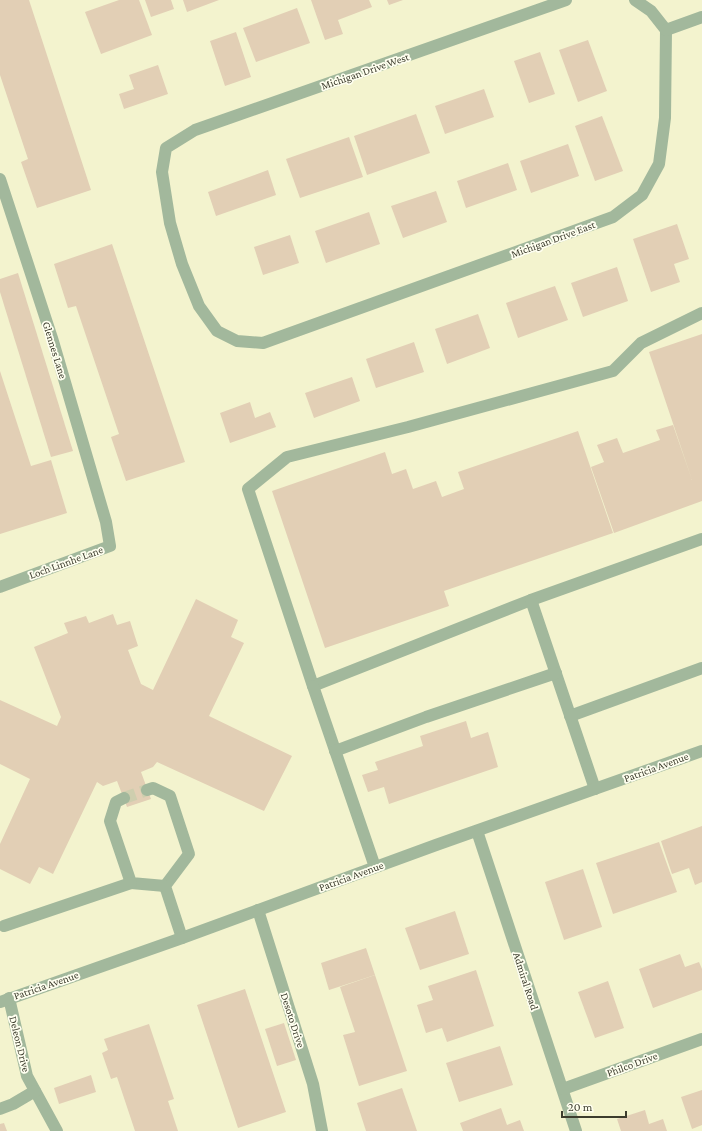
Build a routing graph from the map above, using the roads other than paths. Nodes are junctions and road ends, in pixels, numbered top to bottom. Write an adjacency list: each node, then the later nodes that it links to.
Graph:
1 (566, 0): 7 (street, Michigan Drive West)
2 (635, 0): 4 (street)
3 (702, 17): 4 (street)
4 (666, 30): 7 (street, Michigan Drive East)
5 (0, 179): 8 (street, Glennes Lane)
6 (702, 313): 14 (street)
7 (263, 343)
8 (106, 522): 10 (street, Loch Linnhe Lane)
9 (702, 539): 11 (street)
10 (0, 587)
11 (531, 600): 13 (street); 14 (street)
12 (702, 668): 15 (street)
13 (556, 673): 15 (street); 16 (street)
14 (313, 686): 16 (street)
15 (570, 716): 18 (street)
16 (335, 751): 22 (street)
17 (702, 751): 18 (street, Patricia Avenue)
18 (595, 789): 21 (street, Patricia Avenue)
19 (147, 790): 24 (street)
20 (124, 798): 23 (street)
21 (476, 831): 22 (street, Patricia Avenue); 30 (street, Admiral Road)
22 (375, 867): 25 (street, Patricia Avenue)
23 (131, 883): 24 (street); 26 (street)
24 (165, 886): 27 (street)
25 (258, 910): 27 (street, Patricia Avenue); 34 (street, Desoto Drive)
26 (4, 926)
27 (182, 938): 28 (street, Patricia Avenue)
28 (4, 1000): 31 (street, Deleon Drive)
29 (702, 1040): 30 (street, Philco Drive)
30 (562, 1089): 35 (street, Admiral Road)
31 (35, 1091): 32 (street); 33 (street, Deleon Drive)
32 (0, 1109)
33 (57, 1131)
34 (322, 1131)
35 (576, 1131)

